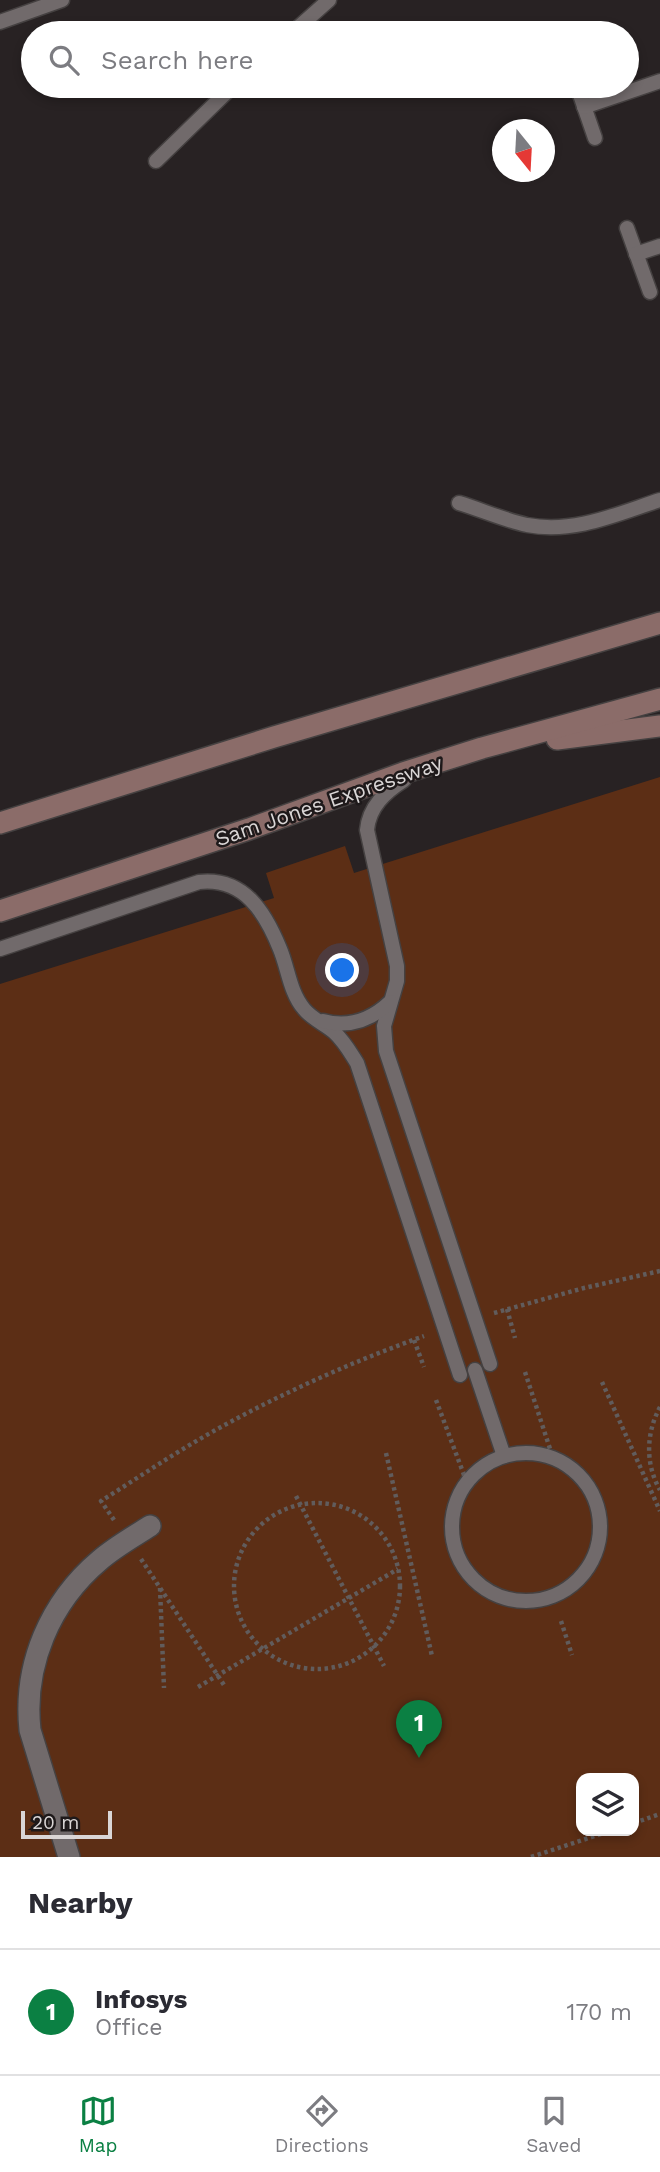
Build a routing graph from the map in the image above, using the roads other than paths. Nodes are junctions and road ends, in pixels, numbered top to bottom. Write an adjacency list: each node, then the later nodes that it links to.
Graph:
1 (62, 0): 4 (lane)
2 (329, 0): 3 (lane)
3 (305, 21)
4 (0, 22)
5 (660, 81): 6 (lane)
6 (639, 88)
7 (221, 98): 12 (lane)
8 (581, 98): 10 (lane)
9 (610, 98): 10 (lane)
10 (584, 107): 11 (lane)
11 (595, 138)
12 (156, 161)
13 (627, 228): 15 (lane)
14 (660, 246): 15 (lane)
15 (636, 254): 16 (lane)
16 (650, 292)
17 (660, 500): 18 (lane)
18 (459, 503)
19 (660, 623): 24 (street)
20 (660, 699): 22 (street, Sam Jones Expressway)
21 (660, 726): 22 (street)
22 (482, 748): 23 (street, Sam Jones Expressway)
23 (436, 763): 25 (street, Sam Jones Expressway); 27 (lane)
24 (0, 823)
25 (0, 911)
26 (0, 949): 28 (lane)
27 (391, 1001): 28 (lane); 29 (lane)
28 (313, 1017): 31 (lane)
29 (490, 1364)
30 (475, 1370): 32 (lane)
31 (460, 1375)
32 (504, 1456): 32 (lane)
33 (149, 1526): 34 (street)
34 (69, 1857)

